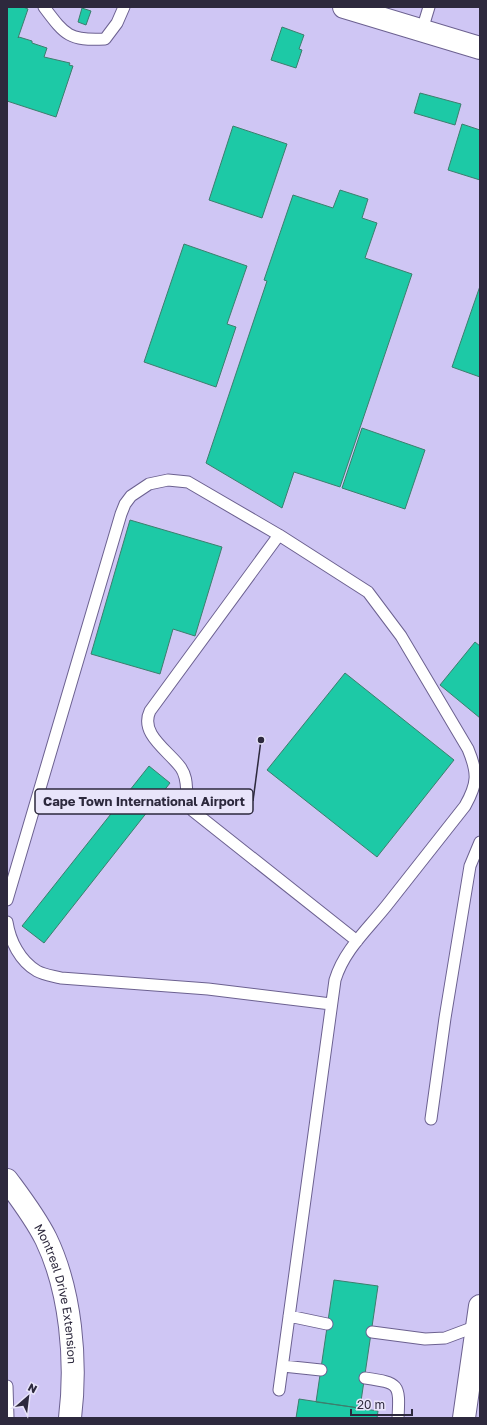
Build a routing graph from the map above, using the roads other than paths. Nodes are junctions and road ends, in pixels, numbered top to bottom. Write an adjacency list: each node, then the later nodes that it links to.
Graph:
1 (44, 7): 2 (lane)
2 (124, 7)
3 (344, 7): 5 (street)
4 (429, 7): 5 (lane)
5 (422, 30): 6 (street)
6 (480, 48)
7 (279, 535): 9 (lane); 11 (lane); 11 (lane)
8 (480, 842): 13 (lane)
9 (7, 900)
10 (7, 922): 12 (lane)
11 (357, 941): 12 (lane)
12 (331, 1004): 15 (lane)
13 (431, 1119)
14 (7, 1180): 25 (street, Montreal Drive Extension)
15 (289, 1316): 17 (lane); 19 (lane)
16 (479, 1316): 18 (lane); 27 (street)
17 (327, 1324)
18 (372, 1332)
19 (283, 1366): 20 (lane); 23 (lane)
20 (321, 1370)
21 (365, 1378): 26 (lane)
22 (7, 1386): 24 (lane)
23 (279, 1390)
24 (8, 1418)
25 (70, 1418)
26 (398, 1418)
27 (464, 1418)

